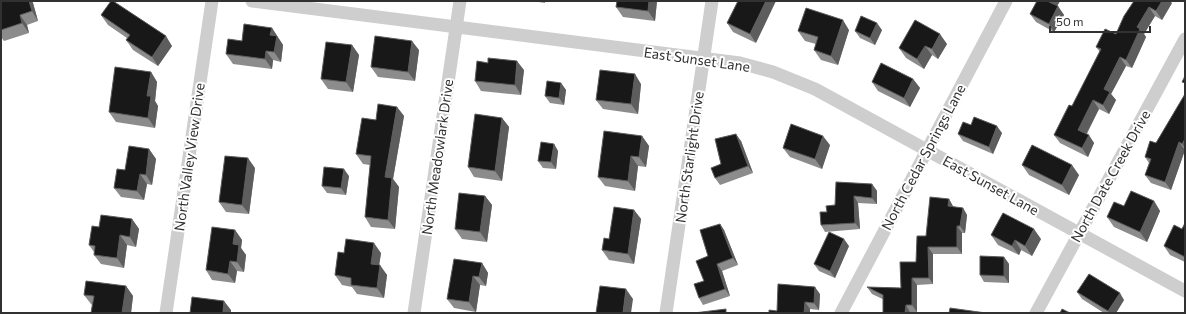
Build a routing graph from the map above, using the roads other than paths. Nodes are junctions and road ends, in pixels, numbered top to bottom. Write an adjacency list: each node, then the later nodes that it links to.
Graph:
1 (212, 1): 12 (street, North Valley View Drive)
2 (252, 1): 6 (street, East Sunset Lane)
3 (460, 1): 6 (street, North Meadowlark Drive)
4 (712, 1): 8 (street, North Starlight Drive)
5 (1006, 1): 9 (street, North Cedar Springs Lane)
6 (456, 27): 8 (street, East Sunset Lane); 13 (street, North Meadowlark Drive)
7 (1185, 39): 10 (street, North Date Creek Drive)
8 (703, 58): 9 (street, East Sunset Lane); 14 (street, North Starlight Drive)
9 (926, 150): 10 (street, East Sunset Lane); 15 (street, North Cedar Springs Lane)
10 (1079, 233): 11 (street, East Sunset Lane); 16 (street, North Date Creek Drive)
11 (1185, 291)
12 (166, 313)
13 (414, 313)
14 (666, 313)
15 (841, 313)
16 (1036, 313)

